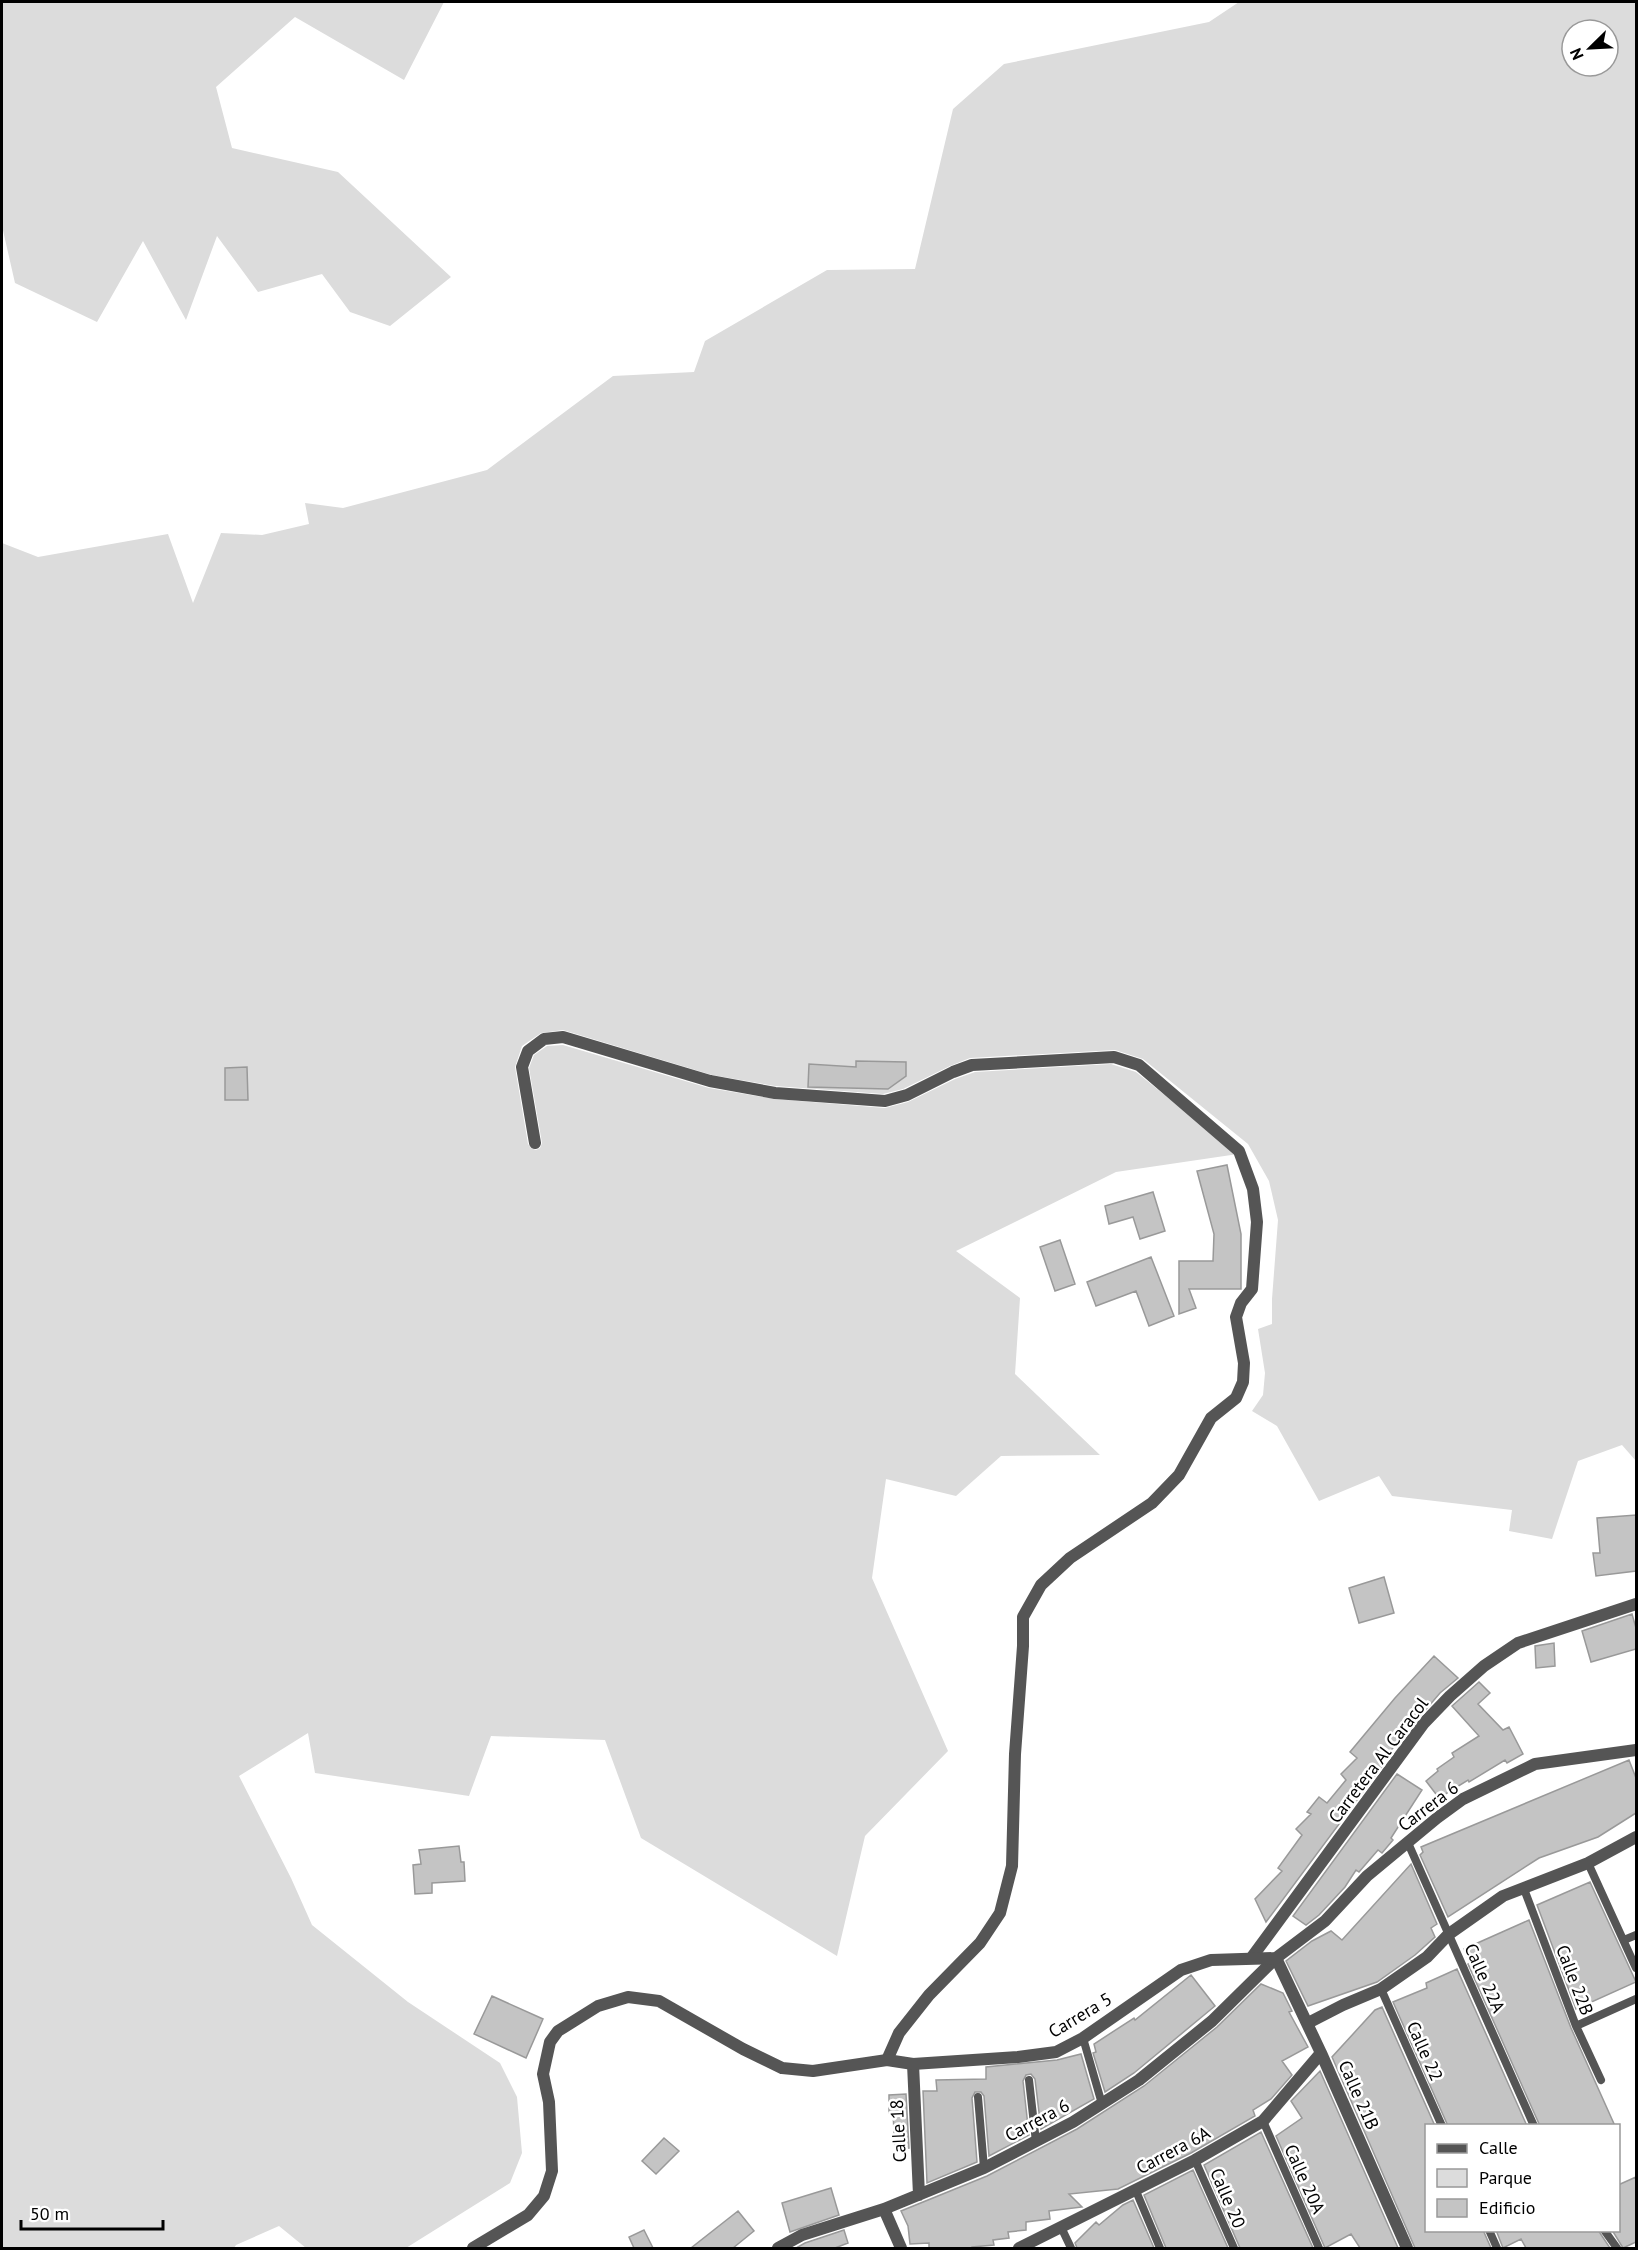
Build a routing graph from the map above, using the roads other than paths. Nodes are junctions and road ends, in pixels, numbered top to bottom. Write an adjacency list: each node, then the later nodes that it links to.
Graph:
1 (535, 1143): 20 (street)
2 (1636, 1604): 11 (street, Carretera Al Caracol)
3 (1636, 1750): 5 (street, Carrera 6)
4 (1636, 1837): 6 (street)
5 (1408, 1843): 8 (lane, Calle 22A); 12 (street, Carrera 6)
6 (1588, 1863): 7 (street); 10 (lane)
7 (1524, 1889): 8 (street); 17 (lane, Calle 22B)
8 (1449, 1934): 14 (street); 28 (lane, Calle 22A)
9 (1636, 1935): 10 (lane)
10 (1624, 1940): 13 (lane)
11 (1252, 1957): 12 (street); 18 (street, Carrera 5)
12 (1276, 1958): 16 (street, Calle 21B); 25 (street, Carrera 6)
13 (1636, 1968)
14 (1381, 1989): 16 (street); 27 (lane, Calle 22)
15 (1636, 1999): 17 (lane)
16 (1308, 2023): 19 (street, Calle 21B)
17 (1576, 2026): 23 (lane, Calle 22B)
18 (1083, 2038): 21 (street, Carrera 5); 25 (lane)
19 (1321, 2053): 26 (street, Carrera 6A); 46 (street, Calle 21B)
20 (887, 2060): 21 (street, Carrera 5); 38 (street, Carrera 5)
21 (913, 2064): 33 (street, Calle 18)
22 (1029, 2080): 29 (lane)
23 (1600, 2080)
24 (978, 2097): 31 (lane)
25 (1102, 2104): 29 (street, Carrera 6)
26 (1263, 2121): 30 (street, Carrera 6A); 45 (lane, Calle 20A)
27 (1441, 2124)
28 (1533, 2124)
29 (1036, 2142): 31 (street, Carrera 6)
30 (1195, 2160): 32 (street, Carrera 6A); 44 (lane, Calle 20)
31 (984, 2168): 33 (street, Carrera 6)
32 (1136, 2191): 35 (street, Carrera 6A); 43 (lane)
33 (919, 2195): 34 (street, Carrera 6)
34 (884, 2209): 39 (street, Carrera 6); 40 (street)
35 (1061, 2227): 41 (street, Carrera 6A); 42 (lane)
36 (1490, 2232): 47 (lane)
37 (1606, 2233): 48 (lane)
38 (473, 2248)
39 (778, 2248)
40 (901, 2248)
41 (1019, 2248)
42 (1071, 2248)
43 (1160, 2248)
44 (1234, 2248)
45 (1319, 2248)
46 (1407, 2248)
47 (1497, 2248)
48 (1617, 2248)

